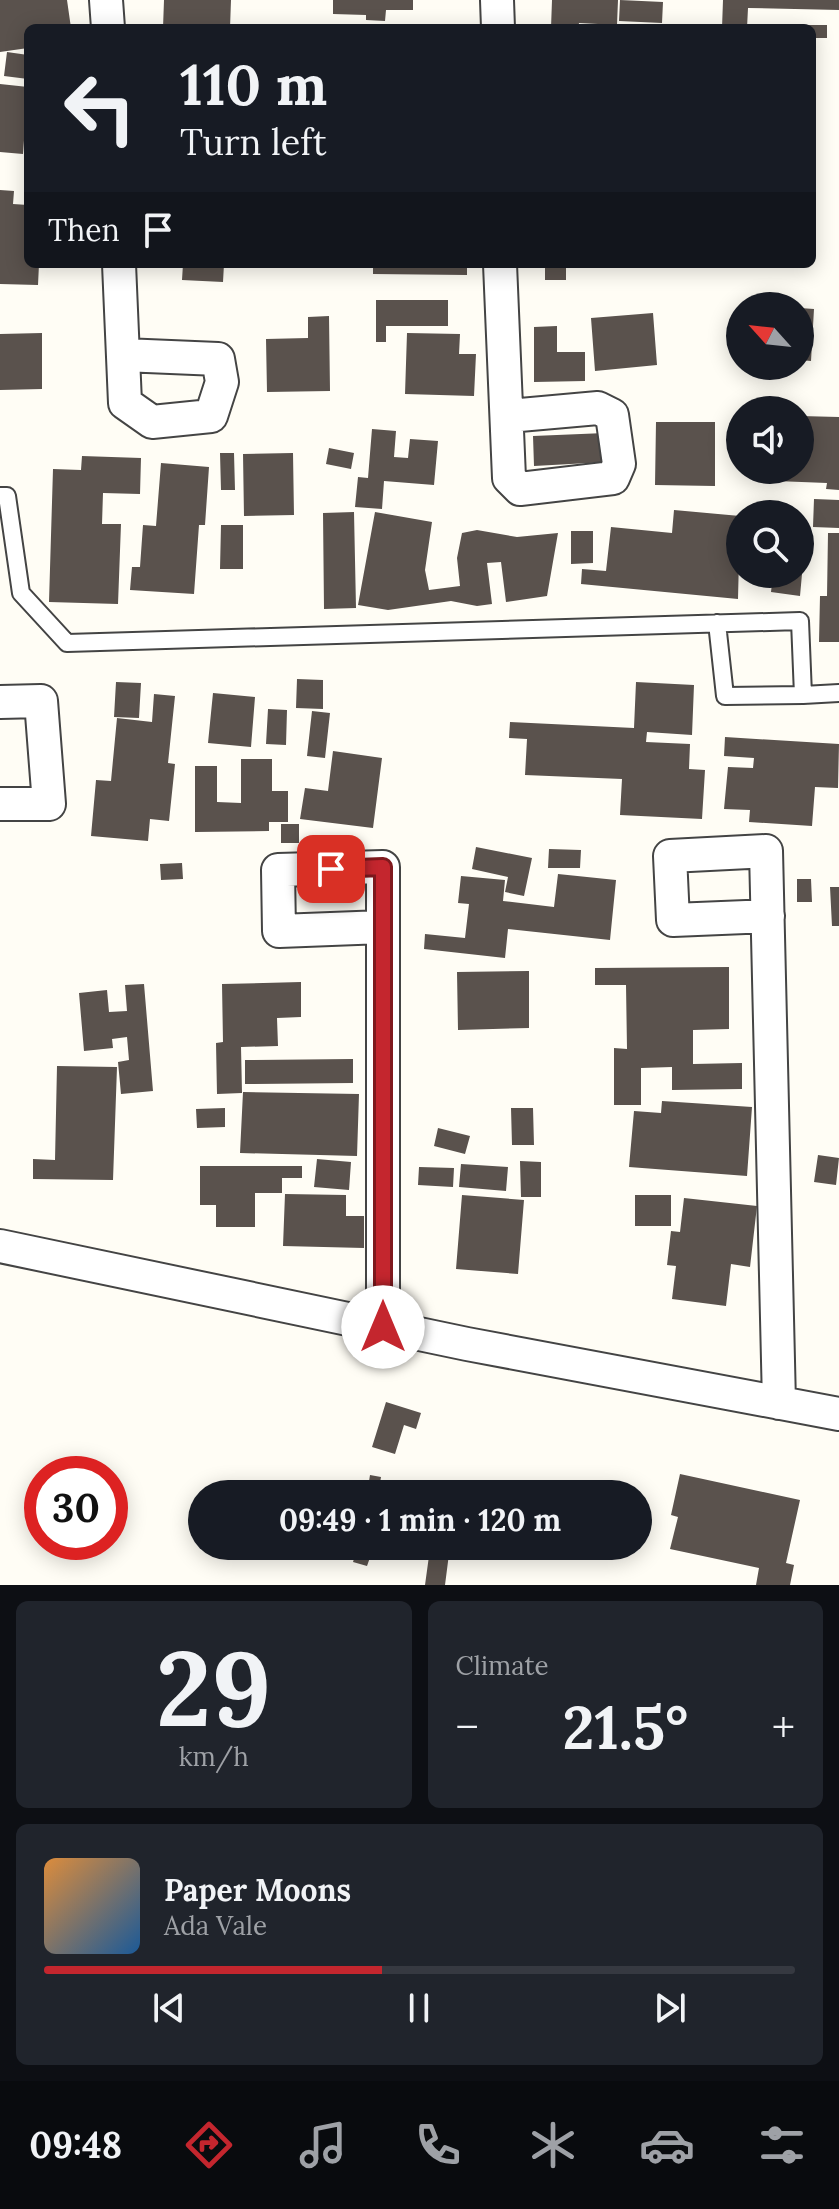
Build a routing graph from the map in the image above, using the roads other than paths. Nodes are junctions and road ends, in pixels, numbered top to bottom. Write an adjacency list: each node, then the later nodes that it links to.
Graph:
1 (106, 0): 3 (street)
2 (497, 0): 4 (street)
3 (108, 24)
4 (498, 24)
5 (119, 268): 7 (street)
6 (500, 268): 8 (street)
7 (123, 355)
8 (508, 416)
9 (0, 496): 10 (lane)
10 (717, 623): 12 (lane); 12 (lane)
11 (839, 693): 12 (lane)
12 (803, 695)
13 (0, 702): 14 (street)
14 (0, 804)
15 (768, 916): 19 (street)
16 (383, 927): 18 (street)
17 (0, 1246): 18 (street)
18 (383, 1327): 19 (street)
19 (779, 1403): 20 (street)
20 (839, 1414)

